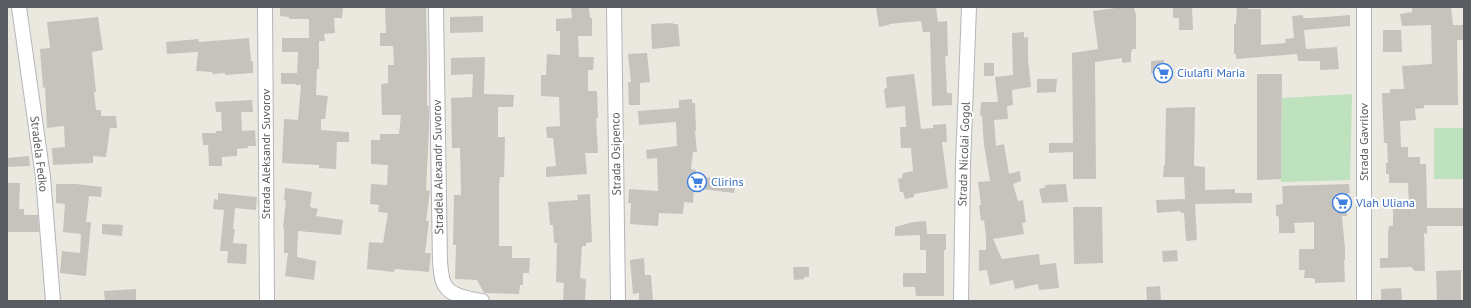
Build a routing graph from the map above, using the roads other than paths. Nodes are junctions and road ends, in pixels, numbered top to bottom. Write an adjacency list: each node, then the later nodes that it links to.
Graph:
1 (19, 7): 7 (street, Stradela Fedko)
2 (265, 7): 8 (street, Strada Aleksandr Suvorov)
3 (436, 7): 9 (street, Stradela Alexandr Suvorov)
4 (614, 7): 10 (street, Strada Osipenco)
5 (970, 7): 11 (street, Strada Nicolai Gogol)
6 (1364, 7): 12 (street, Strada Gavrilov)
7 (53, 301)
8 (267, 301)
9 (482, 301)
10 (618, 301)
11 (961, 301)
12 (1364, 301)

